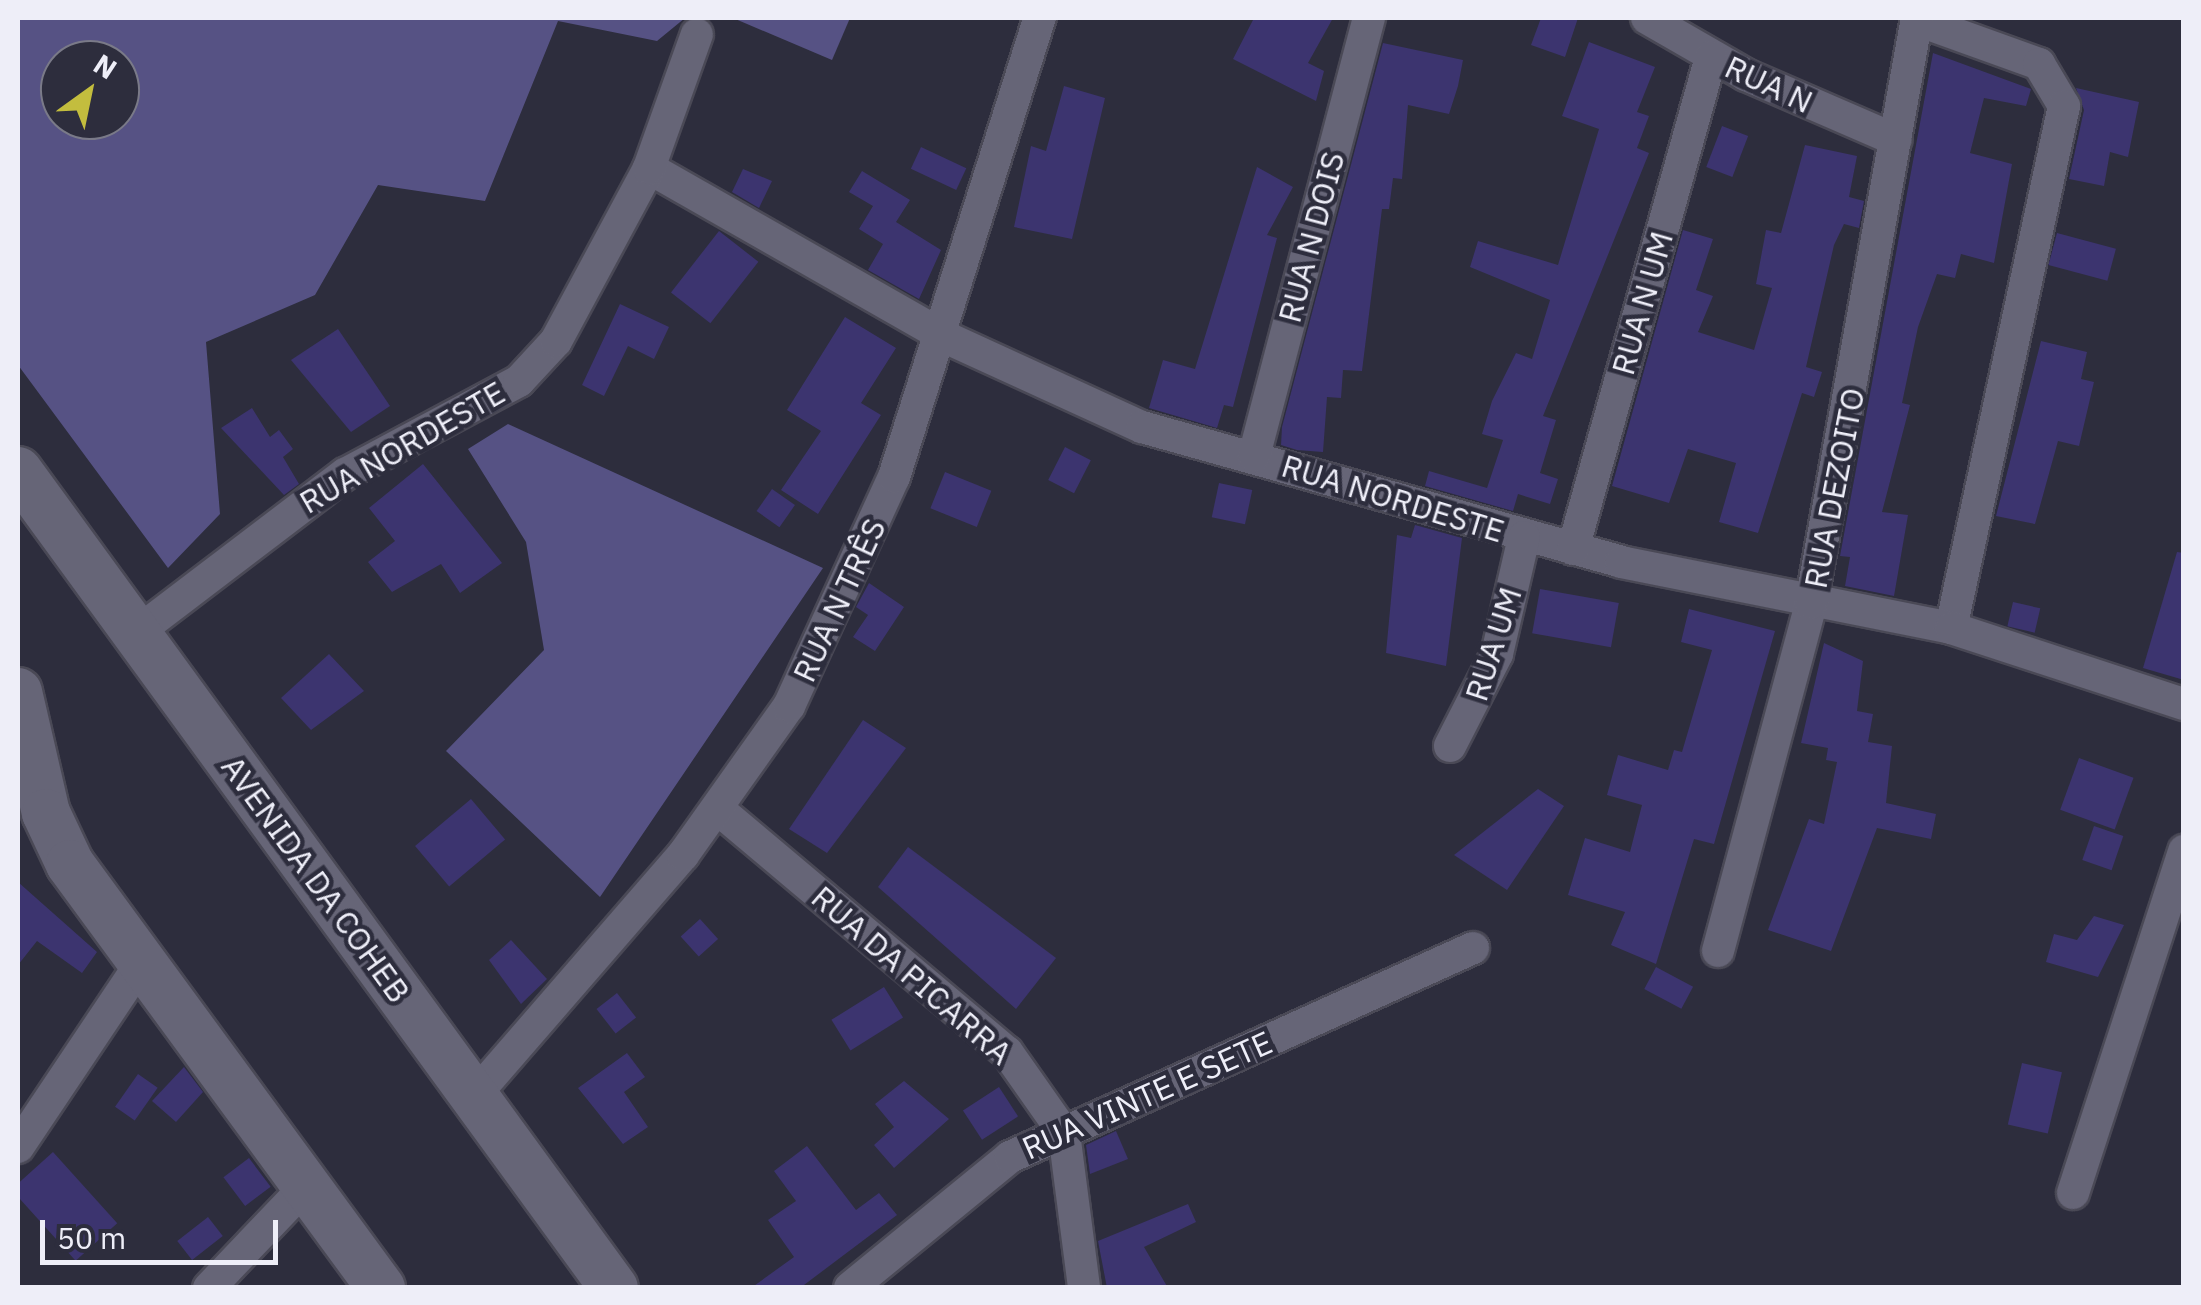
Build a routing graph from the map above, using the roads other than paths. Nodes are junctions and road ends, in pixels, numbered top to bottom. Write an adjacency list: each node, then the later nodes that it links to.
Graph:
1 (1040, 18): 9 (street, RUA N TRÊS)
2 (1369, 18): 10 (street, RUA N DOIS)
3 (1647, 18): 6 (street, RUA N)
4 (1917, 19): 7 (street, RUA DEZOITO); 15 (street)
5 (697, 34): 8 (street, RUA NORDESTE)
6 (1711, 57): 7 (street, RUA N); 13 (street, RUA N UM)
7 (1896, 140): 14 (street, RUA DEZOITO)
8 (650, 168): 9 (street, RUA NORDESTE); 16 (street, RUA NORDESTE)
9 (944, 337): 10 (street, RUA NORDESTE); 21 (street, RUA N TRÊS)
10 (1254, 456): 12 (street, RUA NORDESTE)
11 (18, 471): 16 (main road, AVENIDA DA COHEB)
12 (1524, 537): 13 (street, RUA NORDESTE); 19 (street, RUA UM)
13 (1573, 549): 14 (street, RUA NORDESTE)
14 (1812, 603): 15 (street, RUA NORDESTE); 25 (street, RUA DEZOITO)
15 (1951, 628): 18 (street, RUA NORDESTE)
16 (136, 633): 27 (main road, AVENIDA DA COHEB)
17 (18, 692): 23 (main road)
18 (2184, 704)
19 (1450, 746)
20 (18, 808): 23 (street)
21 (718, 809): 27 (street, RUA N TRÊS); 28 (street, RUA DA PICARRA)
22 (2184, 850): 31 (street)
23 (70, 864): 26 (main road)
24 (1473, 948): 28 (street, RUA VINTE E SETE)
25 (1718, 951)
26 (143, 960): 29 (street); 30 (main road)
27 (475, 1096): 34 (main road, AVENIDA DA COHEB)
28 (1064, 1132): 35 (street, RUA VINTE E SETE); 36 (street, RUA DA PICARRA)
29 (18, 1147)
30 (307, 1185): 32 (street); 33 (main road)
31 (2073, 1193)
32 (210, 1288)
33 (381, 1288)
34 (614, 1288)
35 (850, 1288)
36 (1084, 1288)

